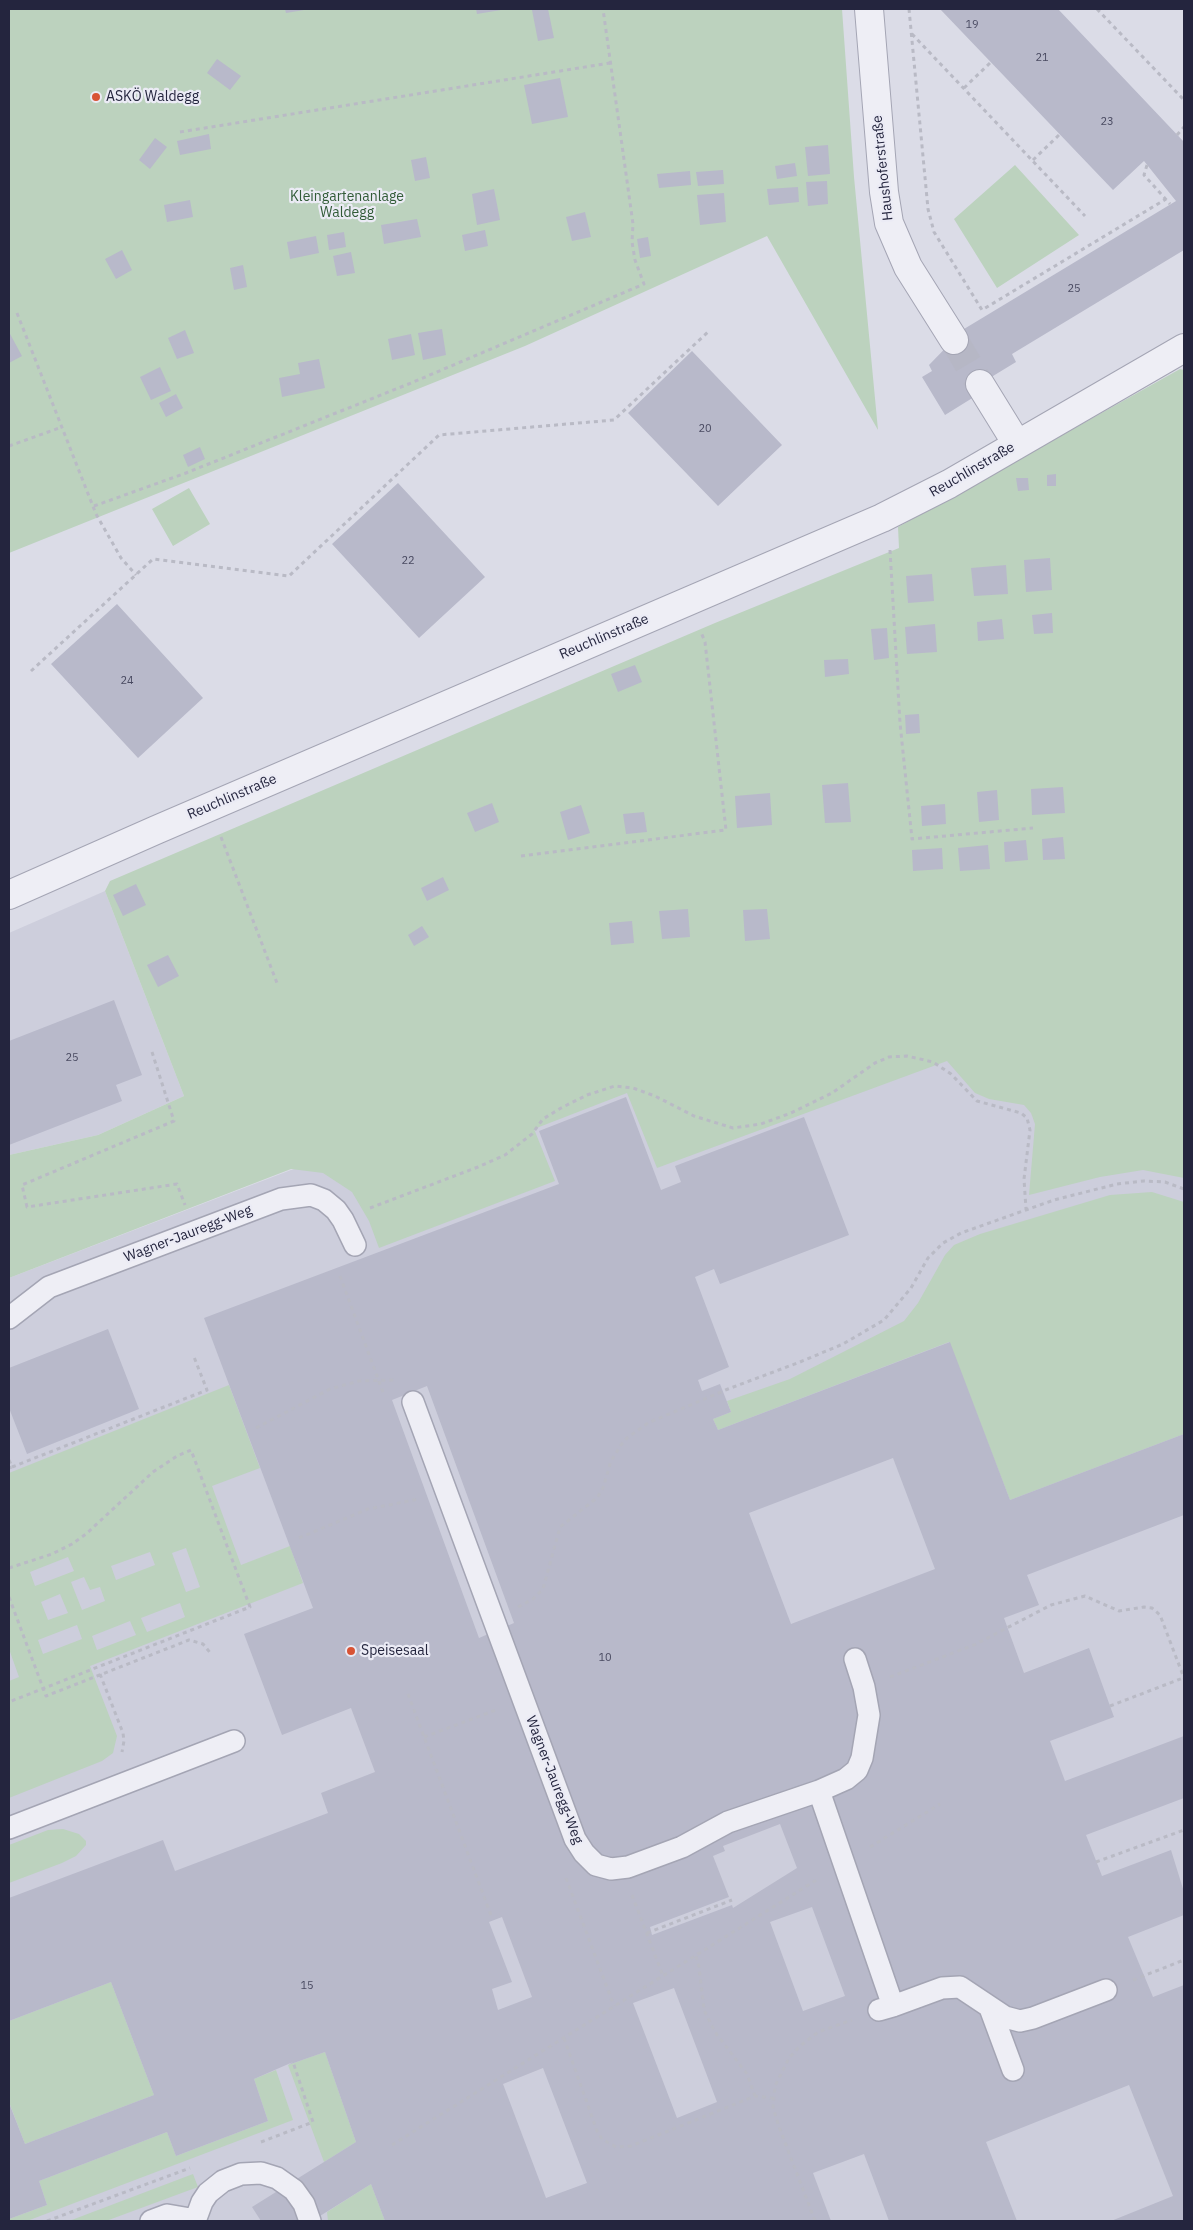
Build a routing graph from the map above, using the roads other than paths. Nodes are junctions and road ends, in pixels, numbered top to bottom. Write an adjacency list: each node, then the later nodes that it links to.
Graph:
1 (869, 9): 2 (street, Haushoferstraße)
2 (954, 340)
3 (1184, 348): 5 (street, Reuchlinstraße)
4 (980, 384): 5 (street)
5 (1018, 444): 6 (street, Reuchlinstraße)
6 (9, 895)
7 (355, 1245): 8 (lane, Wagner-Jauregg-Weg)
8 (9, 1318)
9 (413, 1402): 12 (lane, Wagner-Jauregg-Weg)
10 (855, 1659): 12 (lane, Wagner-Jauregg-Weg)
11 (234, 1741): 13 (lane)
12 (819, 1791): 15 (lane)
13 (9, 1828)
14 (1106, 1990): 15 (lane)
15 (990, 2008): 16 (lane)
16 (1013, 2070)
17 (195, 2220): 18 (lane); 19 (lane)
18 (151, 2221)
19 (310, 2221)

